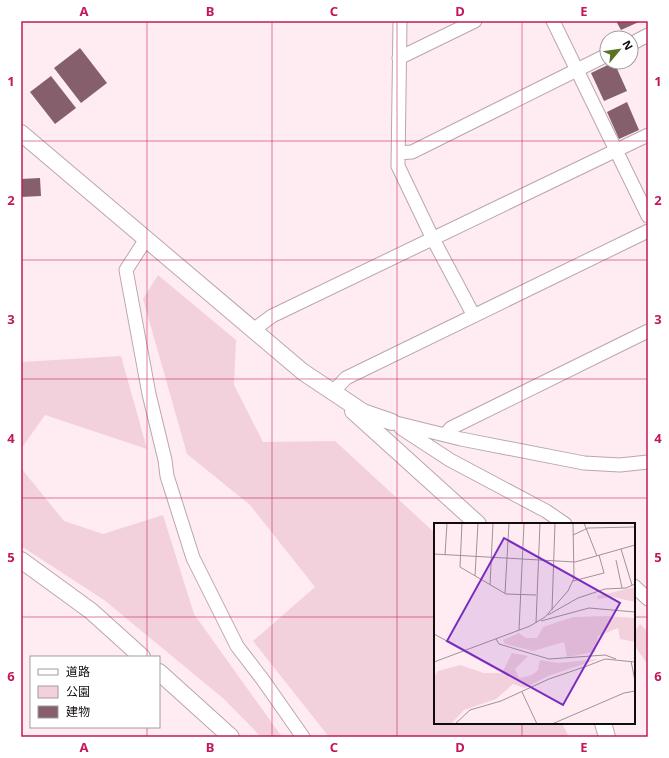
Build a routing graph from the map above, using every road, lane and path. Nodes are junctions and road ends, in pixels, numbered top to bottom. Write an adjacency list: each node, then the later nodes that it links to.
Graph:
1 (400, 21): 6 (street)
2 (475, 21): 6 (street)
3 (553, 21): 8 (street)
4 (648, 35): 5 (street)
5 (639, 40)
6 (400, 58): 12 (street)
7 (599, 59): 8 (street)
8 (577, 70): 11 (street); 12 (street)
9 (21, 133): 15 (street)
10 (648, 135): 11 (street)
11 (616, 150): 13 (street); 16 (street)
12 (398, 153): 16 (street)
13 (648, 216)
14 (648, 231): 17 (street)
15 (146, 239): 18 (street); 33 (street)
16 (433, 239): 17 (street); 18 (street)
17 (474, 316): 20 (street)
18 (252, 330): 20 (street)
19 (648, 331): 22 (street)
20 (333, 392): 21 (street); 24 (street)
21 (392, 422): 22 (street); 25 (street)
22 (445, 435): 23 (street)
23 (647, 465)
24 (477, 523)
25 (563, 523)
26 (21, 560): 29 (street)
27 (635, 587): 28 (street)
28 (648, 599)
29 (141, 656)
30 (160, 673): 32 (street)
31 (603, 724): 34 (street)
32 (231, 737)
33 (303, 737)
34 (607, 737)

